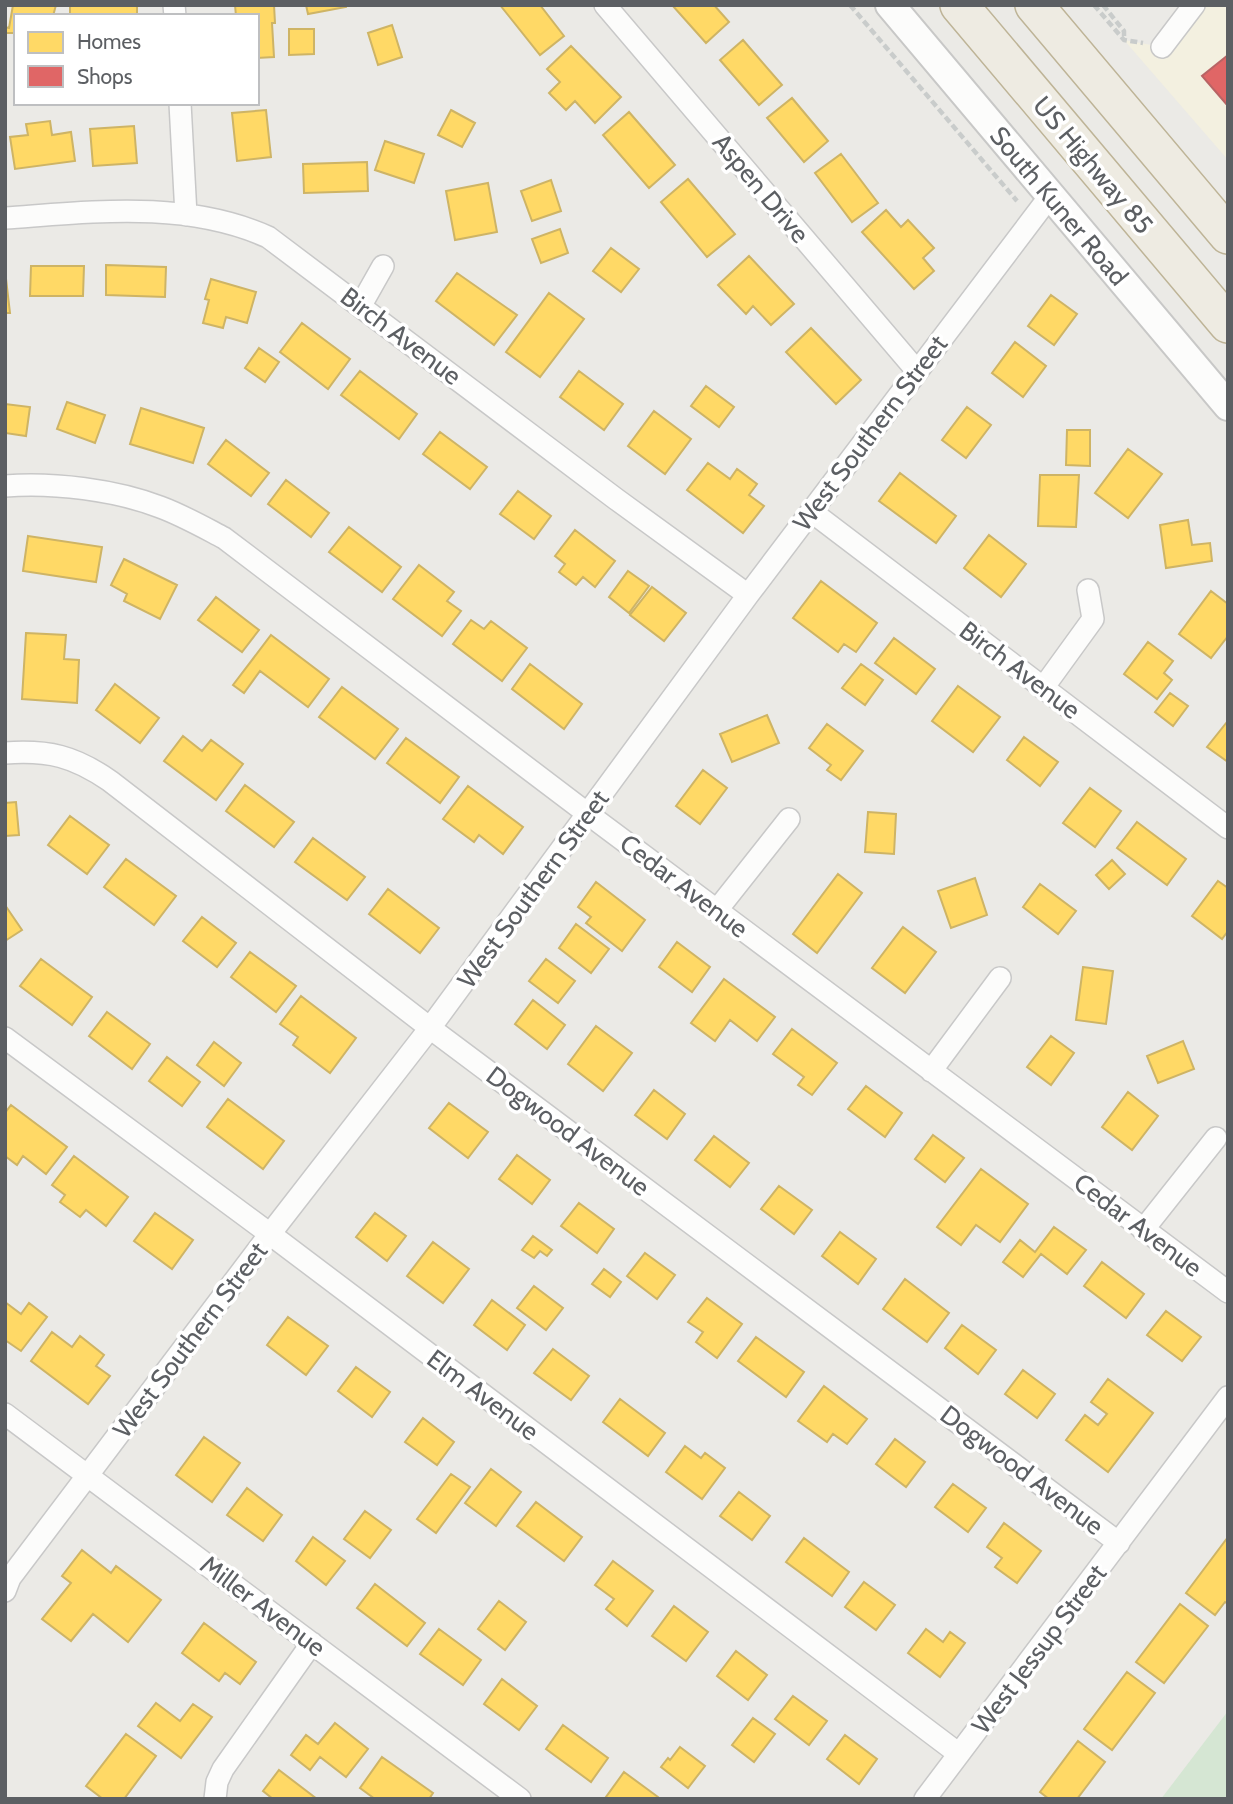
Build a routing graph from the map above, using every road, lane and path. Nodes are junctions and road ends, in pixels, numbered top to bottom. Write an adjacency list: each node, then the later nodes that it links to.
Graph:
1 (605, 5): 19 (street, Aspen Drive)
2 (850, 5): 12 (path)
3 (890, 5): 11 (street, South Kuner Road)
4 (959, 5): 18 (highway, US Highway 85)
5 (1034, 5): 15 (highway)
6 (1094, 5): 7 (path)
7 (1103, 5)
8 (1194, 5): 9 (street)
9 (1162, 47)
10 (180, 105): 13 (street)
11 (1050, 196): 19 (street, West Southern Street); 20 (street, South Kuner Road)
12 (1017, 201)
13 (186, 215): 14 (street, Birch Avenue); 17 (street, Birch Avenue)
14 (5, 218)
15 (1228, 235)
16 (383, 266): 17 (street)
17 (360, 305): 24 (street, Birch Avenue)
18 (1228, 324)
19 (916, 371): 22 (street, West Southern Street)
20 (1228, 406)
21 (5, 486): 27 (street, Cedar Avenue)
22 (812, 512): 24 (street, West Southern Street); 25 (street, Birch Avenue)
23 (1088, 590): 25 (street)
24 (748, 595): 27 (street, West Southern Street)
25 (1043, 688): 29 (street, Birch Avenue)
26 (5, 753): 32 (street, Dogwood Avenue)
27 (588, 814): 30 (street, Cedar Avenue); 32 (street, West Southern Street)
28 (789, 819): 30 (street)
29 (1228, 828)
30 (717, 910): 34 (street, Cedar Avenue)
31 (1000, 978): 34 (street)
32 (430, 1028): 37 (street, West Southern Street); 42 (street, Dogwood Avenue)
33 (5, 1038): 37 (street, Elm Avenue)
34 (931, 1071): 36 (street, Cedar Avenue)
35 (1216, 1138): 36 (street)
36 (1143, 1230): 38 (street, Cedar Avenue)
37 (270, 1234): 41 (street, West Southern Street); 45 (street, Elm Avenue)
38 (1228, 1292)
39 (1228, 1397): 42 (street, West Jessup Street)
40 (5, 1414): 41 (street, Miller Avenue)
41 (88, 1476): 43 (street, West Southern Street); 44 (street, Miller Avenue)
42 (1119, 1543): 45 (street, West Jessup Street)
43 (8, 1584)
44 (312, 1643): 46 (street); 47 (street, Miller Avenue)
45 (959, 1754): 48 (street, West Jessup Street)
46 (215, 1799)
47 (520, 1799)
48 (925, 1799)

